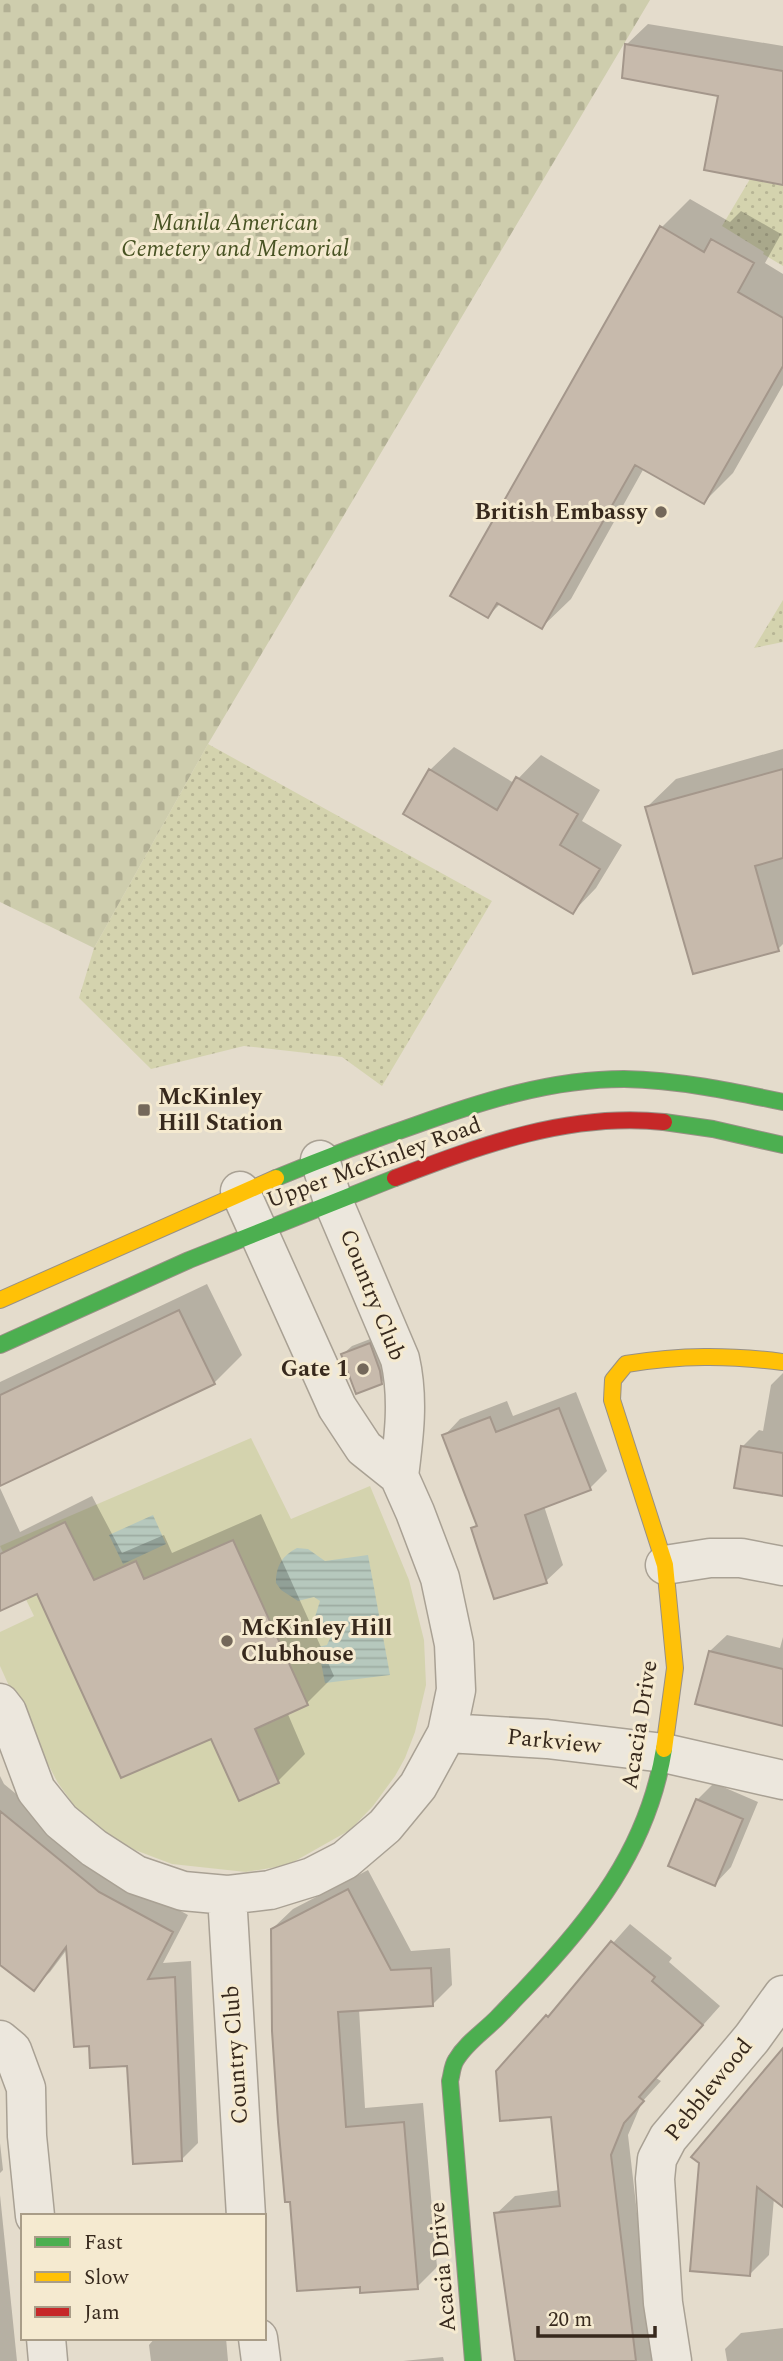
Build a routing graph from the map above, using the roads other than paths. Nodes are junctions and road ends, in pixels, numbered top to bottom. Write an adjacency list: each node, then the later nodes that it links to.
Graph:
1 (783, 1102): 3 (main road, Upper McKinley Road)
2 (783, 1145): 5 (main road, Upper McKinley Road)
3 (320, 1160): 4 (main road, Upper McKinley Road); 5 (street, Country Club)
4 (240, 1191): 6 (street); 7 (main road, Upper McKinley Road)
5 (333, 1201): 6 (main road, Upper McKinley Road); 10 (street, Country Club)
6 (257, 1231): 8 (main road, Upper McKinley Road); 10 (street)
7 (0, 1300)
8 (0, 1345)
9 (783, 1362): 11 (main road, Acacia Drive)
10 (399, 1476): 14 (street)
11 (665, 1565): 12 (street); 15 (main road, Acacia Drive)
12 (783, 1566)
13 (0, 1703): 17 (street)
14 (447, 1733): 15 (street, Parkview); 17 (street)
15 (664, 1753): 16 (street, Parkview); 26 (main road, Acacia Drive)
16 (783, 1780)
17 (227, 1895): 21 (street, Country Club)
18 (782, 1996): 27 (street, Pebblewood)
19 (0, 2040): 20 (street)
20 (35, 2214)
21 (246, 2214)
22 (46, 2340): 24 (street)
23 (258, 2340): 25 (street)
24 (48, 2361)
25 (261, 2361)
26 (473, 2361)
27 (672, 2361)

